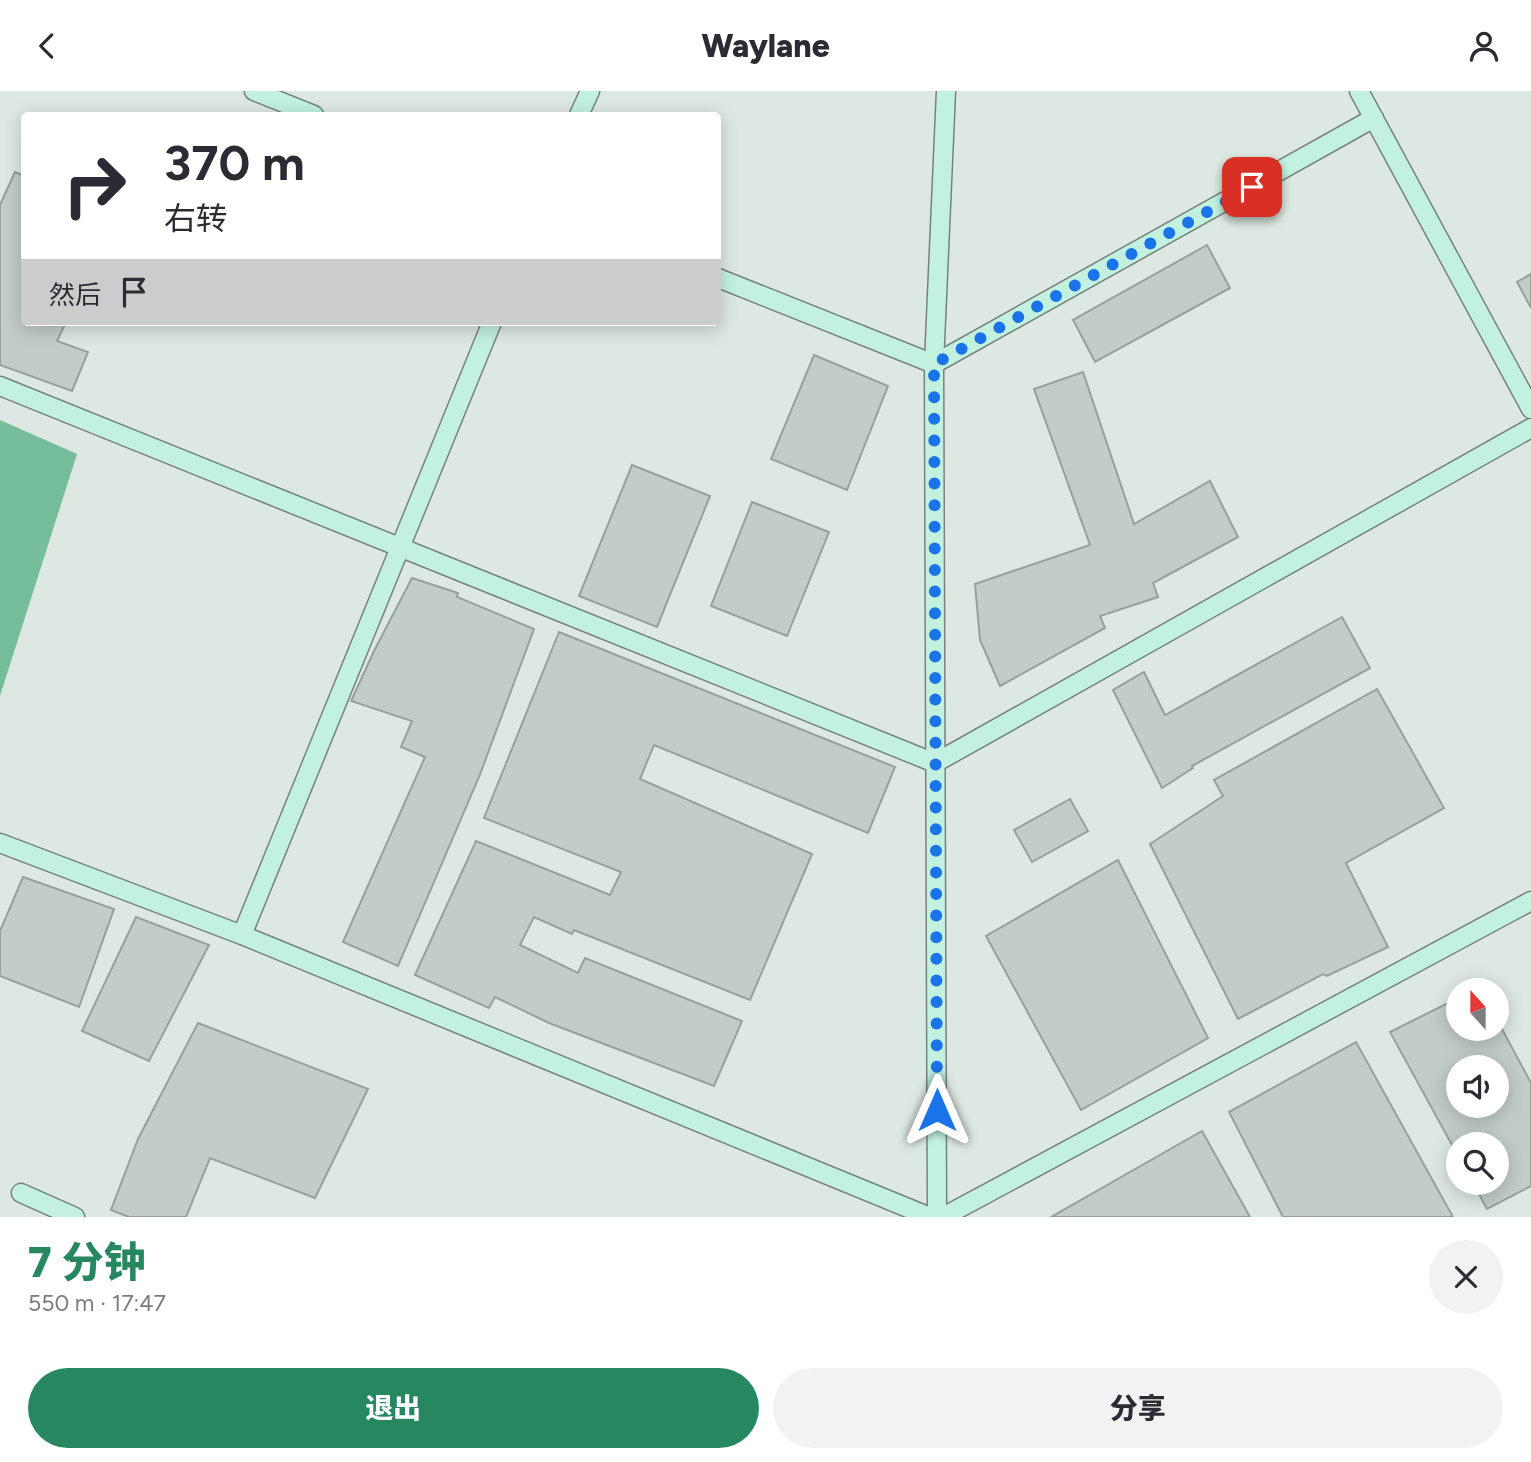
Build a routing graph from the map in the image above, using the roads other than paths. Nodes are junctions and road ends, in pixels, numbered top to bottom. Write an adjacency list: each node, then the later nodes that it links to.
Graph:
1 (254, 91): 5 (street)
2 (590, 91): 6 (street)
3 (946, 91): 10 (street)
4 (1359, 91): 7 (street)
5 (306, 112)
6 (580, 112)
7 (1374, 118): 10 (street); 12 (street)
8 (721, 279): 10 (street)
9 (490, 326): 14 (street)
10 (934, 364): 15 (street)
11 (0, 386): 14 (street)
12 (1531, 409)
13 (1531, 428): 15 (street)
14 (399, 546): 15 (street); 18 (street)
15 (936, 763): 22 (street)
16 (0, 843): 18 (street)
17 (1531, 901): 23 (street)
18 (242, 935): 21 (street)
19 (21, 1193): 20 (street)
20 (75, 1217)
21 (930, 1217)
22 (937, 1217)
23 (943, 1217)

